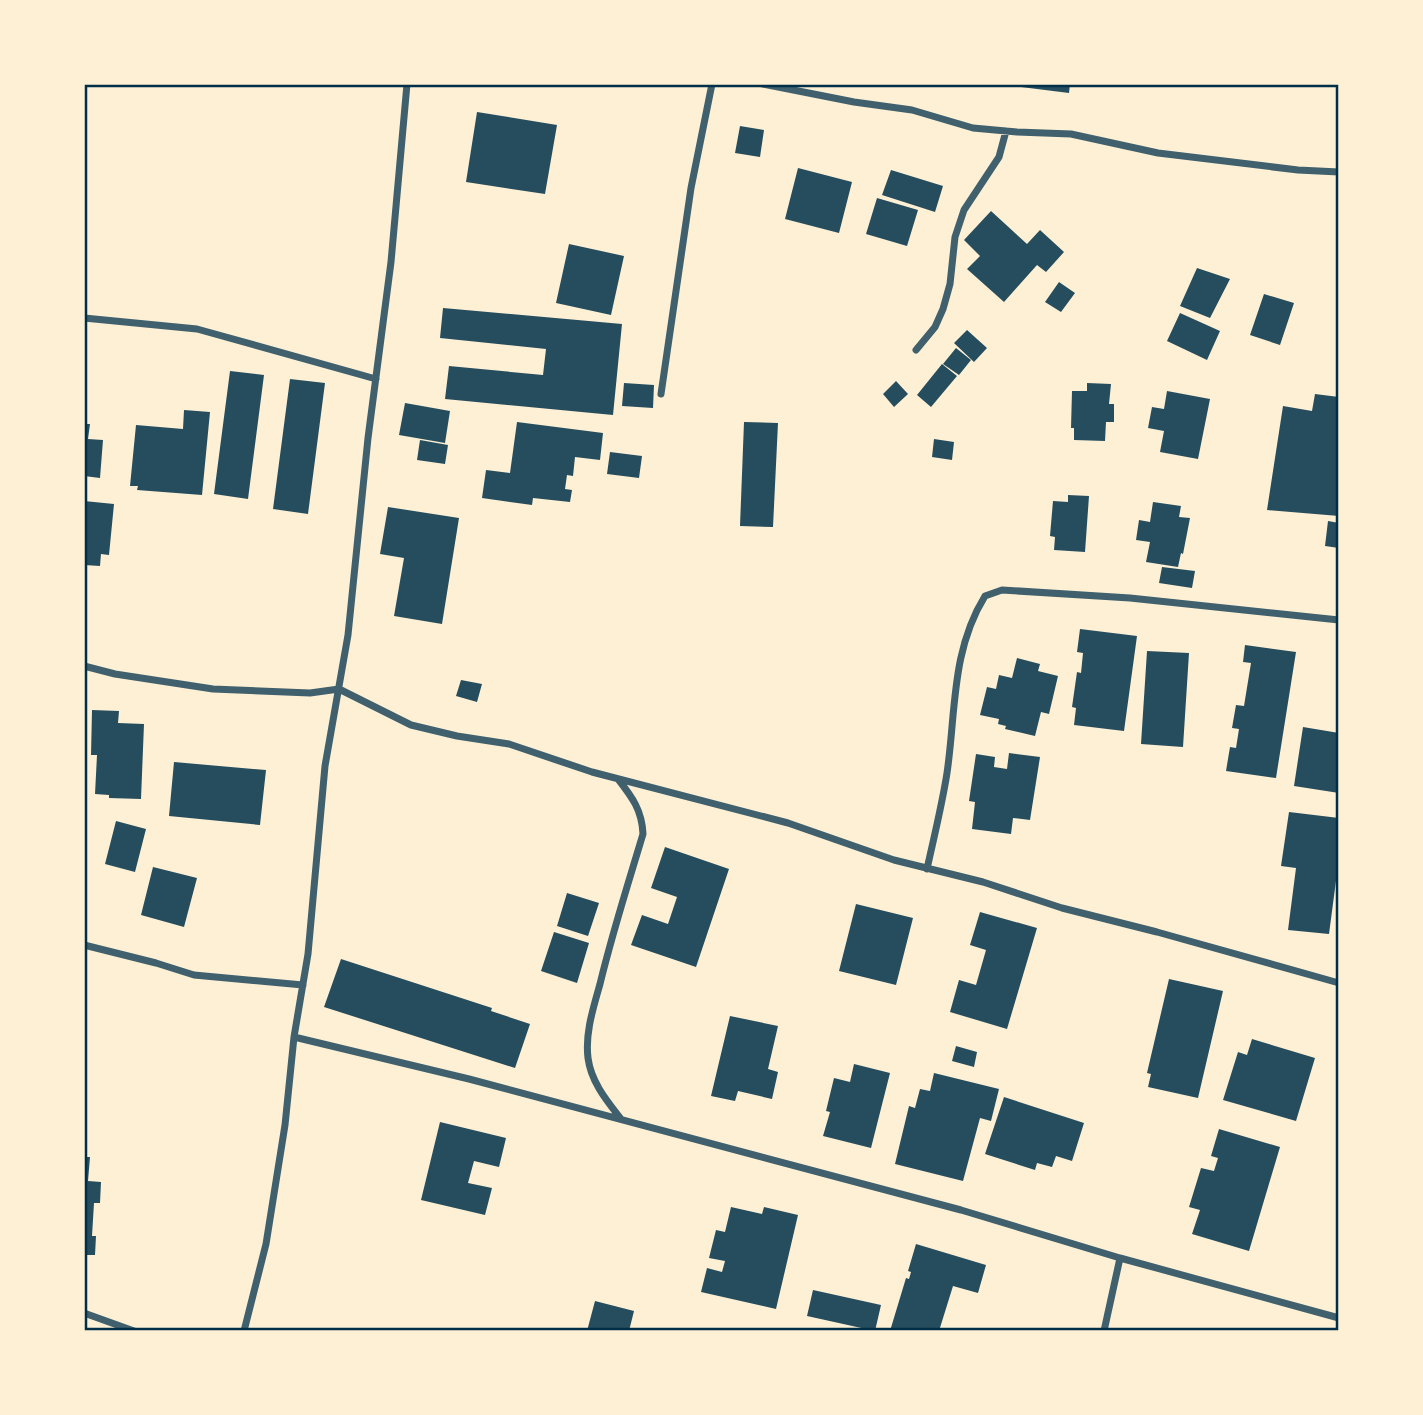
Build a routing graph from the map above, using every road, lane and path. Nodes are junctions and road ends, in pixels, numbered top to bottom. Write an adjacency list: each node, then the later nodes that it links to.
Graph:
1 (408, 84): 8 (street)
2 (712, 84): 9 (street)
3 (763, 84): 4 (street)
4 (1006, 131): 5 (street); 7 (street)
5 (1339, 172)
6 (84, 318): 8 (street)
7 (915, 350)
8 (376, 379): 12 (street)
9 (661, 394)
10 (1339, 620): 14 (street)
11 (84, 666): 12 (street)
12 (339, 689): 13 (street); 17 (street)
13 (618, 779): 14 (street); 19 (street)
14 (927, 869): 16 (street)
15 (84, 946): 17 (street)
16 (1339, 983)
17 (303, 985): 18 (street)
18 (294, 1037): 19 (street); 24 (street)
19 (621, 1120): 20 (street)
20 (1120, 1258): 22 (street); 25 (street)
21 (84, 1314): 23 (street)
22 (1339, 1318)
23 (134, 1331)
24 (244, 1331)
25 (1104, 1331)

